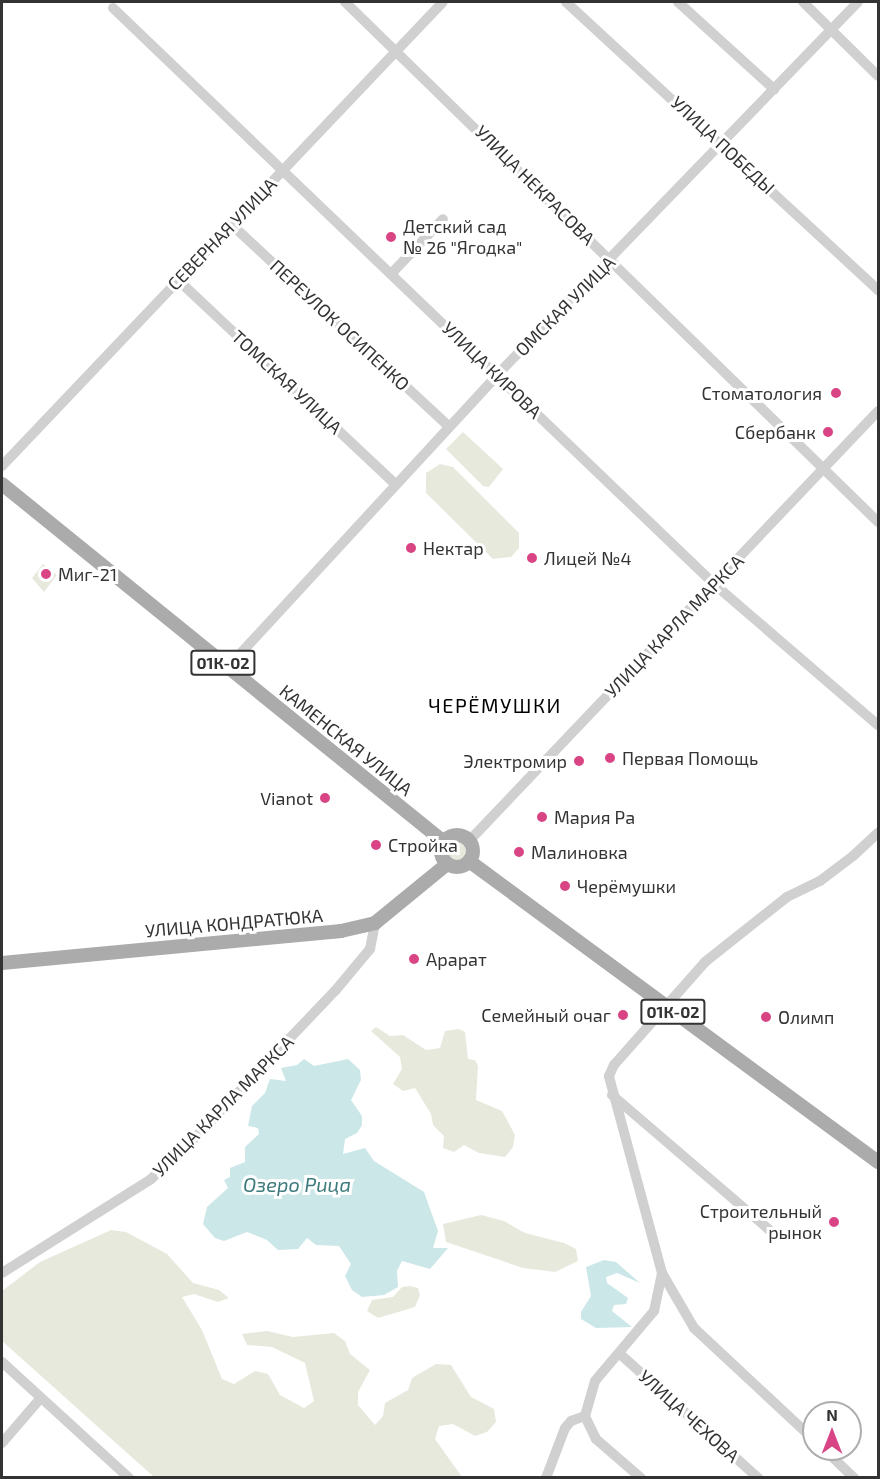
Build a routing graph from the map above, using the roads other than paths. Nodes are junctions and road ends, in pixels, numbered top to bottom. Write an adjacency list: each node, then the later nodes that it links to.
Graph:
1 (345, 2): 9 (street, УЛИЦА НЕКРАСОВА)
2 (443, 2): 9 (street, СЕВЕРНАЯ УЛИЦА)
3 (566, 2): 12 (street, УЛИЦА ПОБЕДЫ)
4 (678, 2): 11 (street)
5 (803, 2): 8 (street)
6 (858, 2): 8 (street, ОМСКАЯ УЛИЦА)
7 (114, 8): 13 (street, УЛИЦА КИРОВА)
8 (831, 29): 10 (street); 11 (street, ОМСКАЯ УЛИЦА)
9 (398, 50): 13 (street, СЕВЕРНАЯ УЛИЦА); 16 (street, УЛИЦА НЕКРАСОВА)
10 (879, 76)
11 (774, 89): 12 (street, ОМСКАЯ УЛИЦА)
12 (722, 144): 16 (street, ОМСКАЯ УЛИЦА); 19 (street, УЛИЦА ПОБЕДЫ)
13 (282, 171): 15 (street, СЕВЕРНАЯ УЛИЦА); 17 (street, УЛИЦА КИРОВА)
14 (443, 219): 17 (street)
15 (231, 224): 18 (street, СЕВЕРНАЯ УЛИЦА); 22 (street, ПЕРЕУЛОК ОСИПЕНКО)
16 (611, 260): 20 (street, ОМСКАЯ УЛИЦА); 24 (street, УЛИЦА НЕКРАСОВА)
17 (392, 273): 20 (street, УЛИЦА КИРОВА)
18 (178, 280): 23 (street, СЕВЕРНАЯ УЛИЦА); 26 (street, ТОМСКАЯ УЛИЦА)
19 (879, 290)
20 (497, 375): 22 (street, ОМСКАЯ УЛИЦА); 28 (street, УЛИЦА КИРОВА)
21 (879, 411): 24 (street, УЛИЦА КАРЛА МАРКСА)
22 (448, 426): 26 (street, ОМСКАЯ УЛИЦА)
23 (2, 466)
24 (823, 469): 27 (street, УЛИЦА НЕКРАСОВА); 28 (street, УЛИЦА КАРЛА МАРКСА)
25 (2, 484): 29 (main road, КАМЕНСКАЯ УЛИЦА / 01К-02)
26 (395, 484): 29 (street, ОМСКАЯ УЛИЦА)
27 (879, 522)
28 (714, 584): 30 (street, УЛИЦА КИРОВА); 32 (street, УЛИЦА КАРЛА МАРКСА)
29 (228, 667): 33 (main road, КАМЕНСКАЯ УЛИЦА / 01К-02)
30 (879, 725)
31 (879, 833): 38 (street)
32 (469, 841): 33 (main road); 34 (main road)
33 (444, 842): 35 (main road)
34 (469, 861): 35 (main road); 38 (main road, 01К-02)
35 (447, 864): 36 (main road, УЛИЦА КОНДРАТЮКА)
36 (375, 923): 37 (main road, УЛИЦА КОНДРАТЮКА); 42 (street, УЛИЦА КАРЛА МАРКСА)
37 (2, 963)
38 (668, 1008): 39 (street); 40 (main road, 01К-02)
39 (611, 1095): 41 (street); 43 (street)
40 (879, 1162)
41 (773, 1233)
42 (2, 1273)
43 (662, 1273): 44 (street); 48 (street)
44 (620, 1354): 47 (street); 55 (street, УЛИЦА ЧЕХОВА)
45 (2, 1362): 46 (street)
46 (40, 1399): 49 (street); 51 (street)
47 (585, 1416): 53 (street); 54 (street)
48 (802, 1429)
49 (2, 1443)
50 (836, 1461): 56 (street)
51 (115, 1473): 52 (street)
52 (129, 1478)
53 (546, 1478)
54 (641, 1478)
55 (758, 1478)
56 (854, 1478)

